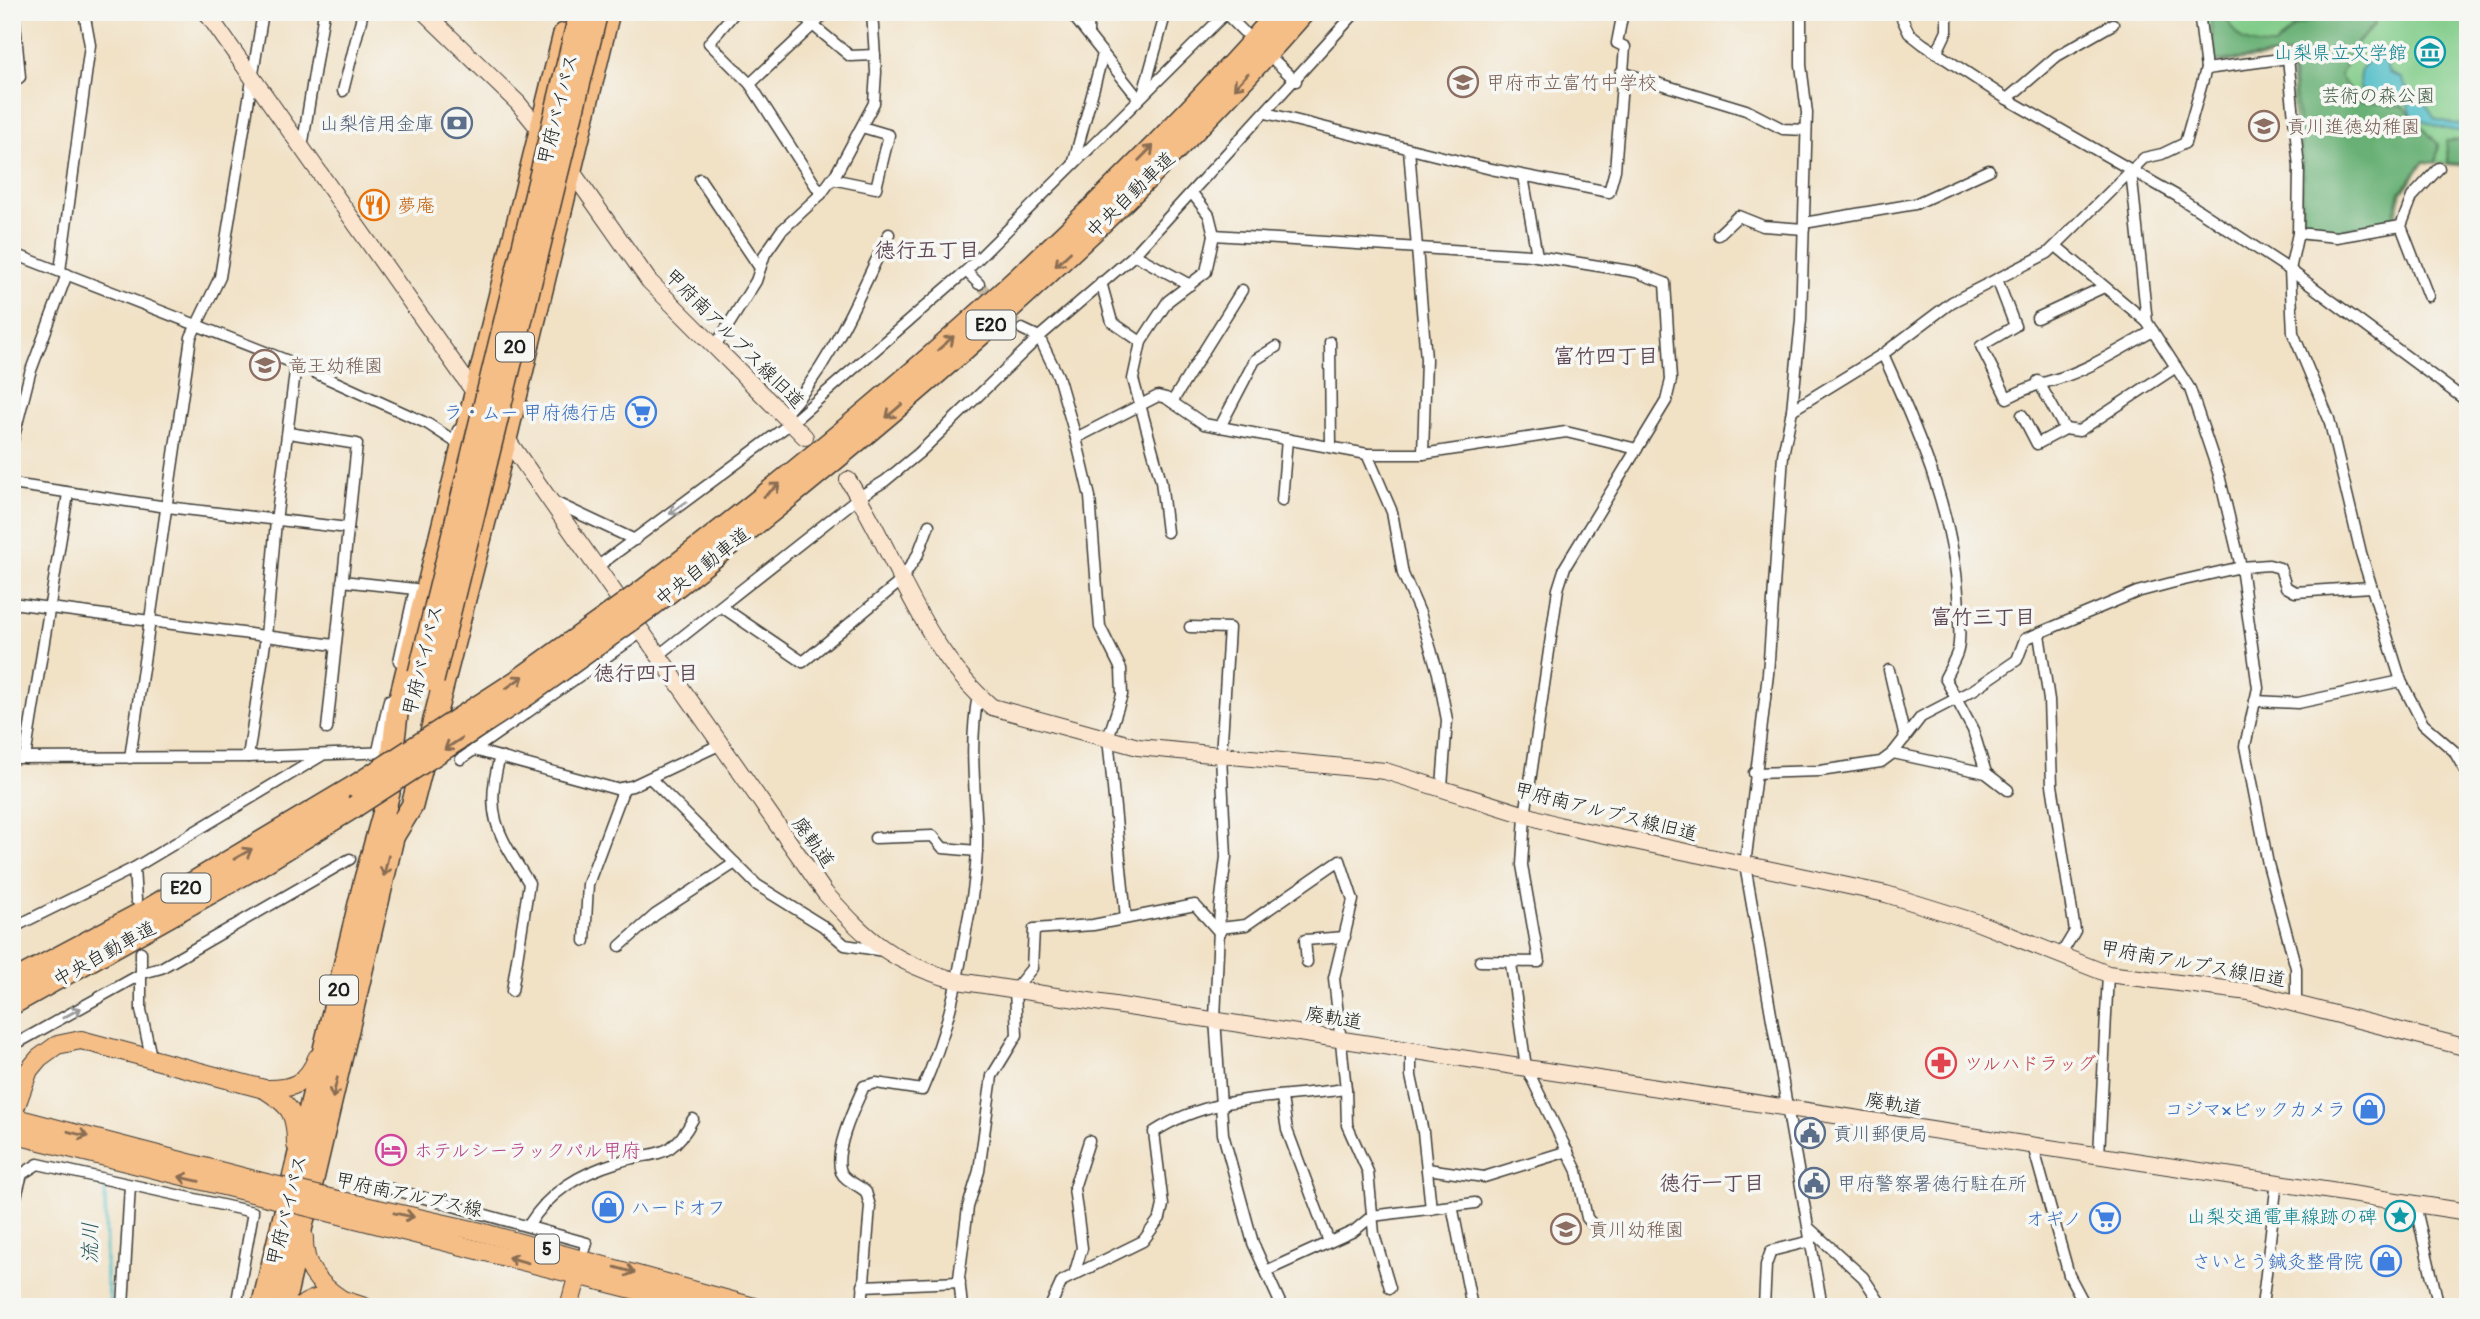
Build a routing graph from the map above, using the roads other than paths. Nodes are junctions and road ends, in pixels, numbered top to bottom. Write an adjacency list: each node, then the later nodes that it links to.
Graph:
1 (14, 12): 40 (street)
2 (84, 12): 75 (street)
3 (206, 12): 38 (street, 廃軌道)
4 (263, 12): 38 (street)
5 (324, 12): 49 (street)
6 (363, 12): 42 (street)
7 (424, 12): 47 (street, 甲府南アルプス線旧道)
8 (570, 12): 47 (highway)
9 (580, 12): 144 (highway, 甲府バイパス / 20, bridge)
10 (597, 12): 144 (highway, 甲府バイパス / 20, bridge)
11 (609, 12): 54 (highway)
12 (735, 12): 41 (street)
13 (797, 12): 29 (street)
14 (827, 12): 29 (street)
15 (872, 12): 34 (street)
16 (1070, 12): 31 (street)
17 (1089, 12): 31 (street)
18 (1166, 12): 43 (street)
19 (1279, 12): 132 (highway, 中央自動車道 / E20, one-way to 19)
20 (1304, 12): 132 (highway, 中央自動車道 / E20, one-way to 132)
21 (1356, 12): 39 (street)
22 (1623, 12): 37 (street)
23 (1801, 12): 48 (street)
24 (1899, 12): 32 (street)
25 (1947, 12): 32 (street)
26 (2199, 12): 36 (street)
27 (1226, 13): 30 (street); 43 (street)
28 (2113, 24): 44 (street)
29 (814, 25): 34 (street); 41 (street)
30 (1244, 32)
31 (1088, 33): 33 (street)
32 (1937, 52): 44 (street)
33 (1103, 54): 43 (street); 51 (street)
34 (875, 55): 46 (street)
35 (1276, 62): 39 (street)
36 (2206, 69): 55 (street); 63 (street)
37 (1621, 72): 48 (street); 56 (street)
38 (253, 78): 49 (street, 廃軌道); 84 (street)
39 (1296, 81): 45 (street)
40 (12, 83)
41 (750, 85): 60 (street)
42 (343, 91)
43 (1141, 97): 51 (street)
44 (2007, 99): 55 (street)
45 (1266, 113): 50 (street); 59 (street)
46 (862, 127): 58 (street); 58 (street)
47 (540, 130): 54 (street, 甲府南アルプス線旧道); 96 (highway)
48 (1806, 130): 61 (street)
49 (302, 148): 96 (street, 廃軌道)
50 (1409, 149): 56 (street); 67 (street)
51 (1074, 164): 74 (street)
52 (2439, 168): 62 (street)
53 (1989, 170): 61 (street)
54 (572, 171): 91 (street, 甲府南アルプス線旧道); 108 (highway)
55 (2131, 172): 68 (street); 73 (street); 85 (street)
56 (1523, 176): 71 (street)
57 (700, 179): 72 (street)
58 (832, 179): 60 (street)
59 (1192, 193): 65 (street); 70 (street)
60 (821, 194): 72 (street)
61 (1804, 226): 66 (street); 100 (street)
62 (2401, 226): 63 (street); 82 (street)
63 (2298, 233): 73 (street)
64 (889, 234): 102 (street)
65 (1214, 235): 67 (street); 79 (street)
66 (1718, 235)
67 (1417, 246): 71 (street); 114 (street)
68 (2056, 246): 76 (street); 80 (street)
69 (12, 253): 75 (street)
70 (1135, 255): 77 (street); 79 (street)
71 (1538, 256): 112 (street)
72 (760, 268): 91 (street)
73 (2290, 270): 98 (street); 131 (street)
74 (966, 271): 78 (street); 102 (street)
75 (64, 273): 84 (street); 110 (street)
76 (1997, 279): 92 (street); 95 (street)
77 (1101, 282): 87 (street); 88 (street)
78 (979, 284)
79 (1190, 285): 88 (street)
80 (2104, 287): 83 (street); 85 (street)
81 (1242, 290): 97 (street)
82 (2428, 296)
83 (2037, 318)
84 (196, 323): 93 (street); 121 (street)
85 (2150, 327): 94 (street); 95 (street)
86 (1022, 329): 87 (street)
87 (1039, 337): 107 (street); 118 (street)
88 (1141, 342): 99 (street)
89 (1330, 342): 111 (street)
90 (1276, 347): 103 (street)
91 (714, 348): 102 (street, 甲府南アルプス線旧道)
92 (1883, 354): 100 (street); 147 (street)
93 (296, 364): 96 (street); 105 (street)
94 (2176, 367): 104 (street); 128 (street)
95 (2038, 382): 104 (street)
96 (473, 390): 108 (street, 廃軌道); 154 (highway)
97 (1172, 402): 99 (street); 103 (street)
98 (2468, 402)
99 (1141, 403): 107 (street); 125 (street)
100 (1792, 410): 164 (street)
101 (2022, 415): 104 (street)
102 (787, 419): 106 (street, 甲府南アルプス線旧道); 126 (street, one-way to 126)
103 (1220, 426): 109 (street)
104 (2065, 429)
105 (289, 433): 122 (street); 124 (street)
106 (805, 437)
107 (1076, 438): 150 (street)
108 (506, 439): 119 (street, 廃軌道); 174 (highway)
109 (1287, 439): 111 (street); 120 (street)
110 (12, 444)
111 (1331, 447): 113 (street)
112 (1637, 449): 114 (street); 173 (street)
113 (1367, 454): 114 (street); 168 (street)
114 (1423, 454)
115 (848, 480): 118 (street, 甲府南アルプス線旧道)
116 (12, 484): 117 (street)
117 (68, 494): 121 (street); 135 (street)
118 (859, 496): 130 (street, 甲府南アルプス線旧道); 134 (street)
119 (550, 500): 126 (street); 127 (street, 廃軌道)
120 (1282, 501)
121 (167, 507): 122 (street); 136 (street)
122 (276, 521): 124 (street); 140 (street)
123 (929, 525): 130 (street)
124 (348, 528): 129 (street)
125 (1167, 533)
126 (635, 540): 127 (street)
127 (597, 567): 138 (street, 廃軌道)
128 (2241, 567): 131 (street); 139 (street); 148 (street)
129 (342, 581): 141 (street); 154 (street)
130 (901, 581): 134 (street); 146 (street, 甲府南アルプス線旧道)
131 (2371, 587): 145 (street)
132 (645, 599): 171 (highway, 中央自動車道 / E20, bridge)
133 (12, 603): 135 (street)
134 (722, 607): 142 (street)
135 (50, 608): 136 (street); 161 (street)
136 (150, 621): 140 (street); 162 (street)
137 (1190, 627): 157 (street)
138 (642, 632): 142 (street, 廃軌道); 153 (street)
139 (2039, 634): 147 (street); 191 (street)
140 (267, 636): 141 (street); 158 (street)
141 (334, 645): 149 (street)
142 (659, 655): 152 (street, 廃軌道)
143 (1889, 670): 151 (street)
144 (426, 677): 172 (highway, 甲府バイパス / 20); 174 (highway, 甲府バイパス / 20)
145 (2401, 681): 148 (street); 166 (street)
146 (978, 695): 150 (street, 甲府南アルプス線旧道); 176 (street)
147 (1958, 699): 151 (street); 165 (street)
148 (2255, 701): 203 (street)
149 (327, 729)
150 (1108, 738): 157 (street, 甲府南アルプス線旧道); 183 (street)
151 (1905, 738): 155 (street)
152 (719, 746): 167 (street); 189 (street, 廃軌道)
153 (474, 750): 159 (street); 163 (street)
154 (385, 752): 156 (street); 172 (highway)
155 (1893, 753): 164 (street); 165 (street)
156 (324, 754): 158 (street); 180 (street)
157 (1221, 756): 168 (street, 甲府南アルプス線旧道); 185 (street)
158 (248, 757): 162 (street)
159 (500, 757): 169 (street); 202 (street)
160 (12, 758): 161 (street)
161 (25, 758): 162 (street)
162 (130, 758)
163 (461, 759)
164 (1754, 773): 179 (street)
165 (1986, 773): 170 (street)
166 (2468, 776)
167 (650, 778): 169 (street); 178 (street)
168 (1442, 787): 173 (street, 甲府南アルプス線旧道)
169 (624, 788): 187 (street)
170 (2008, 790)
171 (355, 797): 194 (highway, 中央自動車道 / E20, one-way to 171); 204 (highway, 中央自動車道 / E20)
172 (386, 806): 181 (highway, 甲府バイパス / 20)
173 (1525, 816): 179 (street, 甲府南アルプス線旧道); 195 (street)
174 (393, 838): 237 (highway, 甲府バイパス / 20, one-way to 237)
175 (875, 838): 176 (street)
176 (976, 851): 199 (street)
177 (350, 859): 197 (street)
178 (735, 863): 188 (street); 189 (street)
179 (1745, 865): 191 (street, 甲府南アルプス線旧道); 216 (street)
180 (134, 868): 182 (street); 184 (street)
181 (365, 879): 212 (main road); 225 (highway, 甲府バイパス / 20)
182 (136, 900)
183 (1126, 918): 185 (street); 201 (street)
184 (12, 928)
185 (1220, 930): 186 (street); 205 (street)
186 (1345, 937): 193 (street); 206 (street)
187 (585, 942)
188 (620, 947)
189 (884, 951): 199 (street, 廃軌道)
190 (142, 952): 197 (street)
191 (2060, 956): 198 (street, 甲府南アルプス線旧道)
192 (1480, 961): 195 (street)
193 (1307, 962)
194 (45, 964): 196 (highway); 200 (highway, 中央自動車道 / E20)
195 (1511, 964): 211 (street)
196 (12, 972)
197 (143, 973): 207 (street, one-way to 197); 210 (street)
198 (2108, 974): 203 (street, 甲府南アルプス線旧道); 223 (street)
199 (958, 981): 201 (street, 廃軌道); 249 (street)
200 (12, 982)
201 (1015, 989): 205 (street, 廃軌道); 248 (street)
202 (512, 991)
203 (2296, 1003): 208 (street, 甲府南アルプス線旧道)
204 (12, 1004)
205 (1215, 1019): 206 (street, 廃軌道); 215 (street)
206 (1341, 1041): 209 (street, 廃軌道); 213 (street)
207 (12, 1046)
208 (2468, 1048)
209 (1411, 1050): 211 (street, 廃軌道); 224 (street)
210 (150, 1057): 212 (main road, 5); 217 (main road, 5)
211 (1526, 1067): 216 (street, 廃軌道); 222 (street)
212 (264, 1089): 225 (main road, 5)
213 (1346, 1089): 214 (street); 238 (street)
214 (1282, 1098): 215 (street); 243 (street)
215 (1220, 1105): 245 (street); 246 (street)
216 (1786, 1108): 221 (street, 廃軌道); 241 (street)
217 (12, 1117): 228 (main road, 甲府南アルプス線 / 5, one-way to 228)
218 (693, 1119): 239 (street)
219 (12, 1134): 228 (main road, 甲府南アルプス線 / 5, one-way to 219)
220 (1089, 1141): 246 (street)
221 (2033, 1146): 223 (street, 廃軌道); 269 (street)
222 (1568, 1151): 224 (street); 240 (street)
223 (2099, 1156): 226 (street, 廃軌道)
224 (1427, 1169): 234 (street)
225 (297, 1170): 254 (highway, 甲府バイパス / 20)
226 (2277, 1181): 232 (street, 廃軌道); 270 (street)
227 (130, 1185): 235 (street); 252 (street); 253 (street)
228 (257, 1188): 233 (main road, 甲府南アルプス線 / 5, bridge)
229 (392, 1189): 239 (street)
230 (1475, 1203): 231 (street)
231 (1452, 1205): 234 (street); 265 (street)
232 (2415, 1205): 236 (street, 廃軌道); 271 (street)
233 (337, 1207): 244 (main road, 甲府南アルプス線 / 5, one-way to 244); 247 (main road, 甲府南アルプス線 / 5, one-way to 233)
234 (1431, 1209): 238 (street)
235 (12, 1211)
236 (2468, 1212)
237 (305, 1213): 251 (main road); 255 (highway, 甲府バイパス / 20)
238 (1374, 1215): 243 (street); 250 (street)
239 (528, 1226): 244 (street)
240 (1595, 1227)
241 (1808, 1228): 242 (street); 268 (street)
242 (1811, 1241): 266 (street); 267 (street)
243 (1328, 1242): 245 (street)
244 (582, 1259): 247 (main road); 260 (main road, 甲府南アルプス線 / 5, one-way to 260)
245 (1266, 1271): 264 (street)
246 (1074, 1275): 263 (street)
247 (578, 1277): 258 (main road); 259 (main road, 甲府南アルプス線 / 5)
248 (960, 1282): 249 (street); 262 (street)
249 (863, 1286): 261 (street)
250 (1390, 1289)
251 (341, 1299): 256 (main road); 257 (main road)
252 (123, 1307)
253 (236, 1307)
254 (261, 1307)
255 (283, 1307)
256 (300, 1307)
257 (365, 1307)
258 (569, 1307)
259 (703, 1307)
260 (754, 1307)
261 (862, 1307)
262 (962, 1307)
263 (1050, 1307)
264 (1282, 1307)
265 (1472, 1307)
266 (1764, 1307)
267 (1822, 1307)
268 (1883, 1307)
269 (2086, 1307)
270 (2262, 1307)
271 (2440, 1307)

